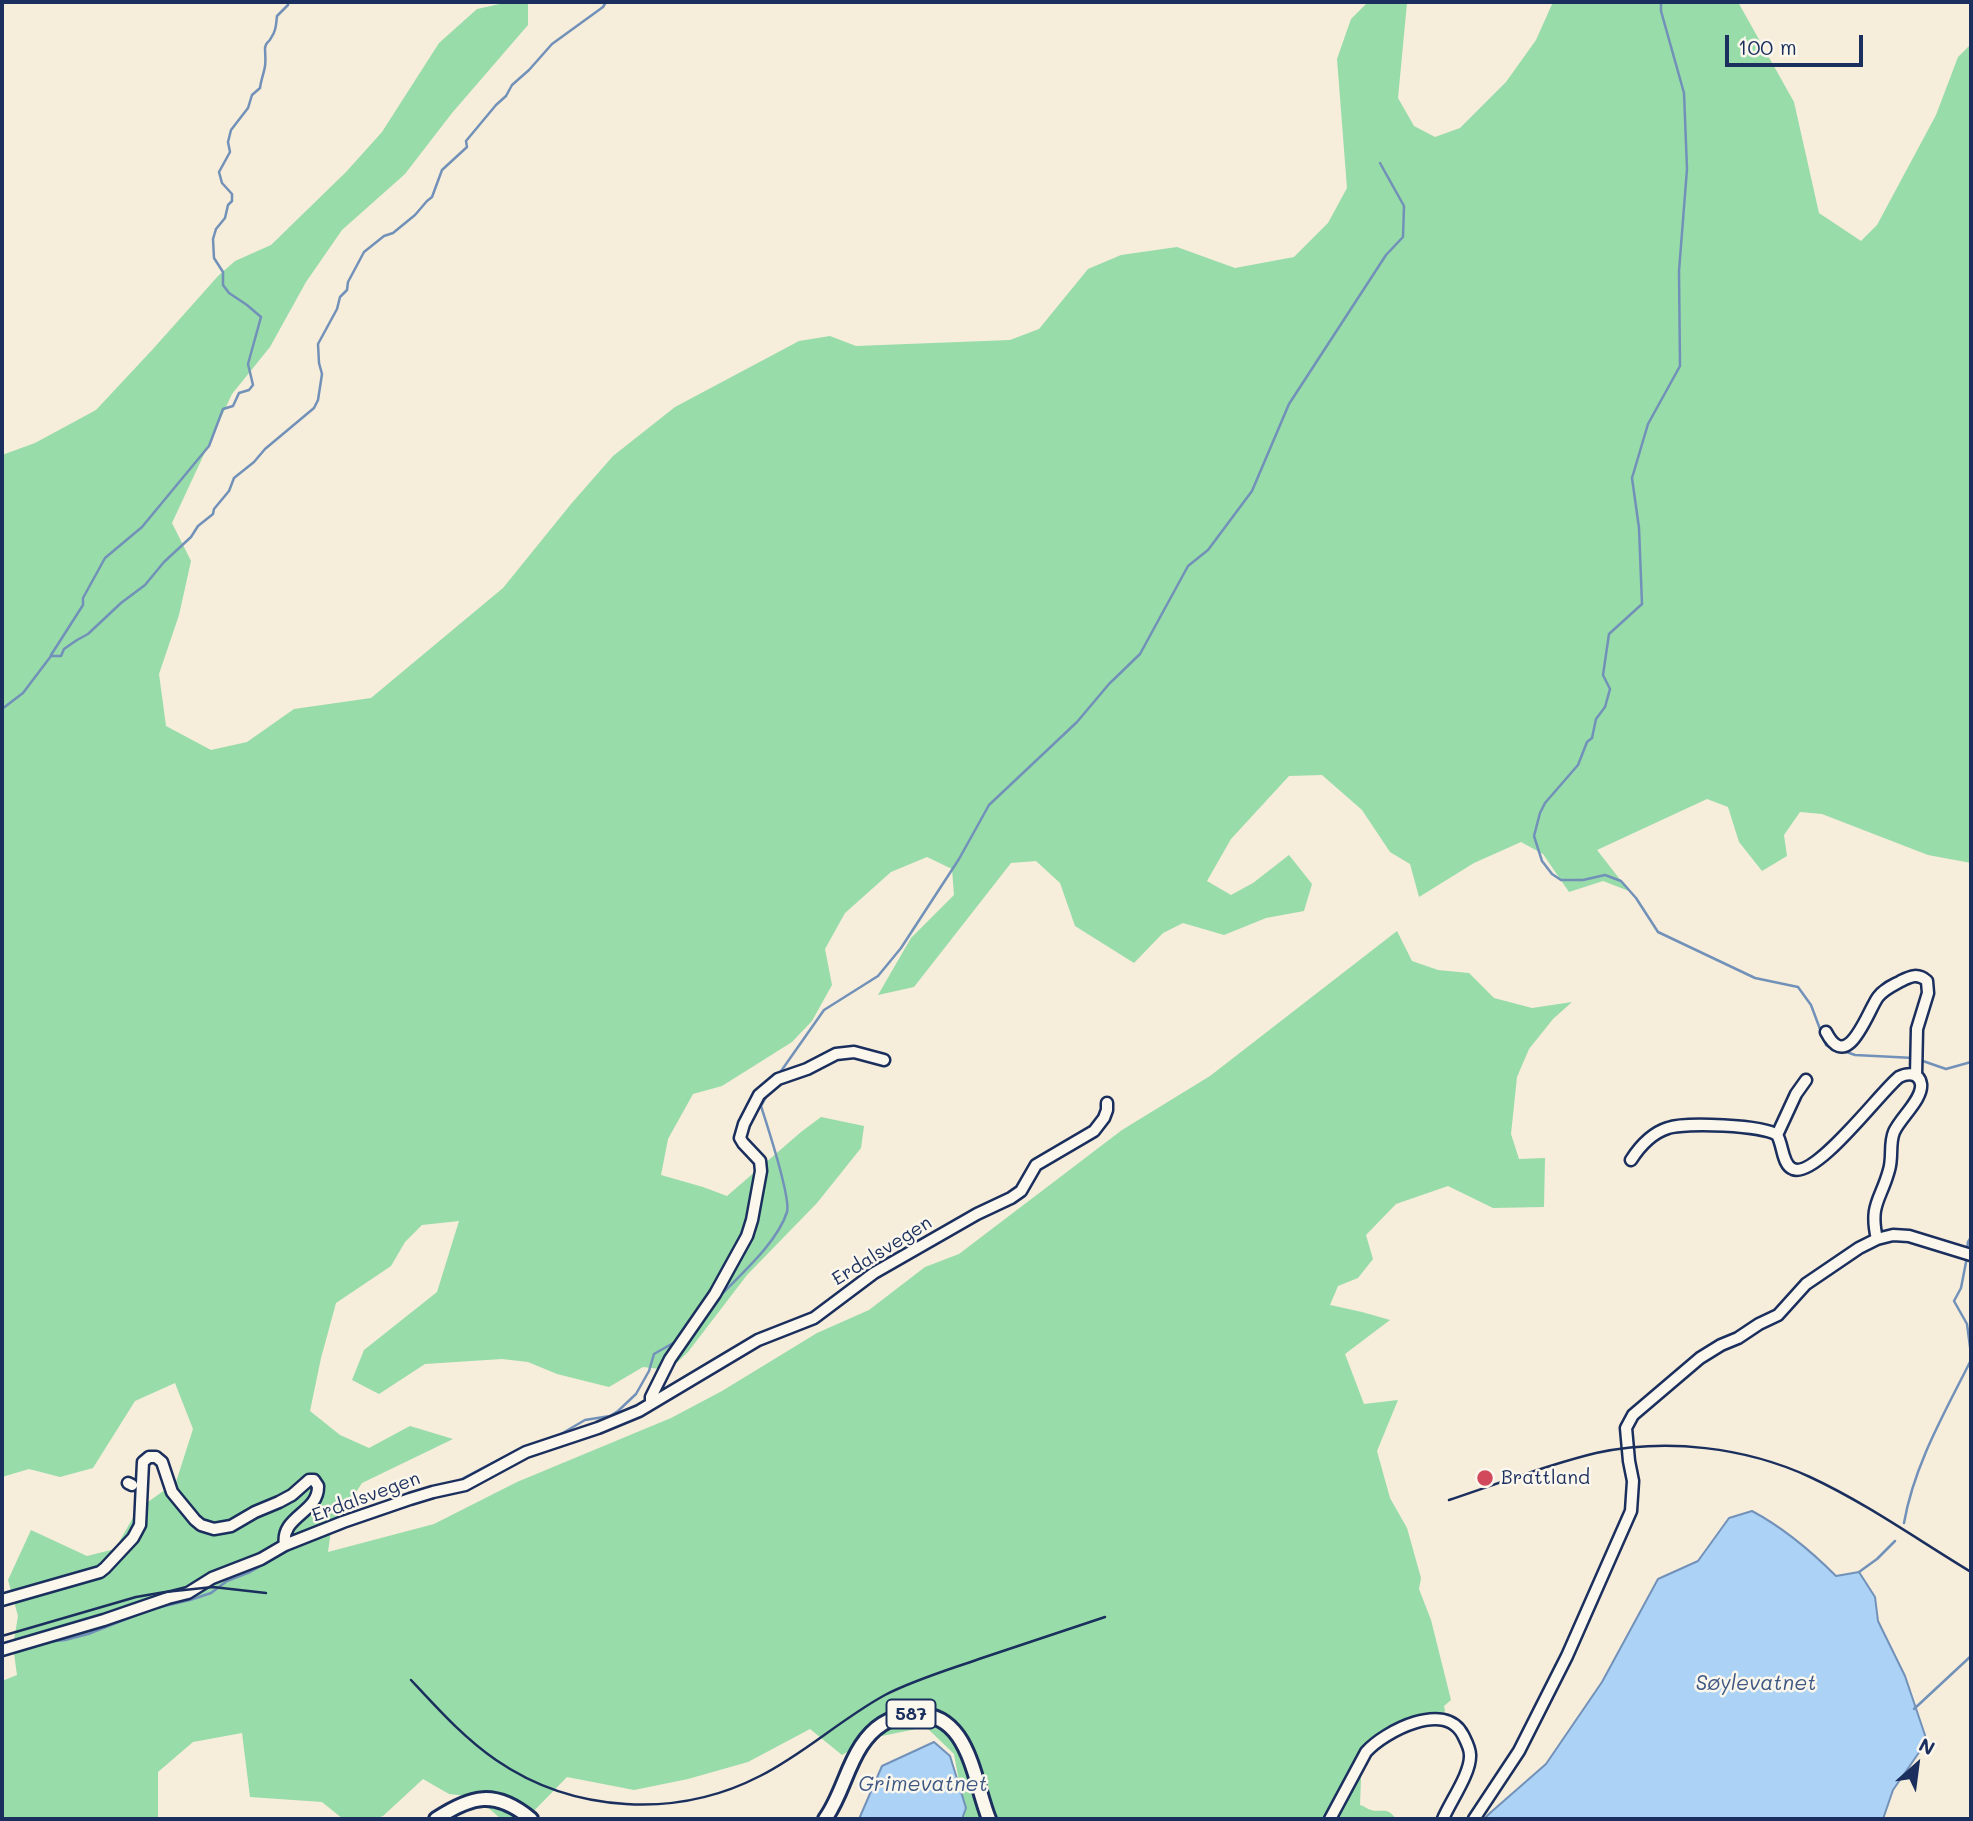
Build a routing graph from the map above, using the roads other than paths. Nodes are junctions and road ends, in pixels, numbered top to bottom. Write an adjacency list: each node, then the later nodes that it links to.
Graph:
1 (1826, 1032): 3 (street)
2 (884, 1060): 10 (street)
3 (1916, 1076): 6 (street); 8 (street)
4 (1806, 1080): 6 (street)
5 (1107, 1103): 10 (street, Erdalsvegen)
6 (1777, 1135): 7 (street)
7 (1631, 1160)
8 (1877, 1239): 9 (street); 20 (street)
9 (1969, 1255)
10 (651, 1404): 11 (street, Erdalsvegen)
11 (285, 1545): 12 (street, Erdalsvegen); 13 (street, Erdalsvegen)
12 (2, 1600)
13 (2, 1650)
14 (436, 1819): 15 (main road)
15 (531, 1819)
16 (825, 1819): 17 (main road, 587)
17 (989, 1819)
18 (1330, 1819): 19 (street)
19 (1443, 1819)
20 (1474, 1819)

